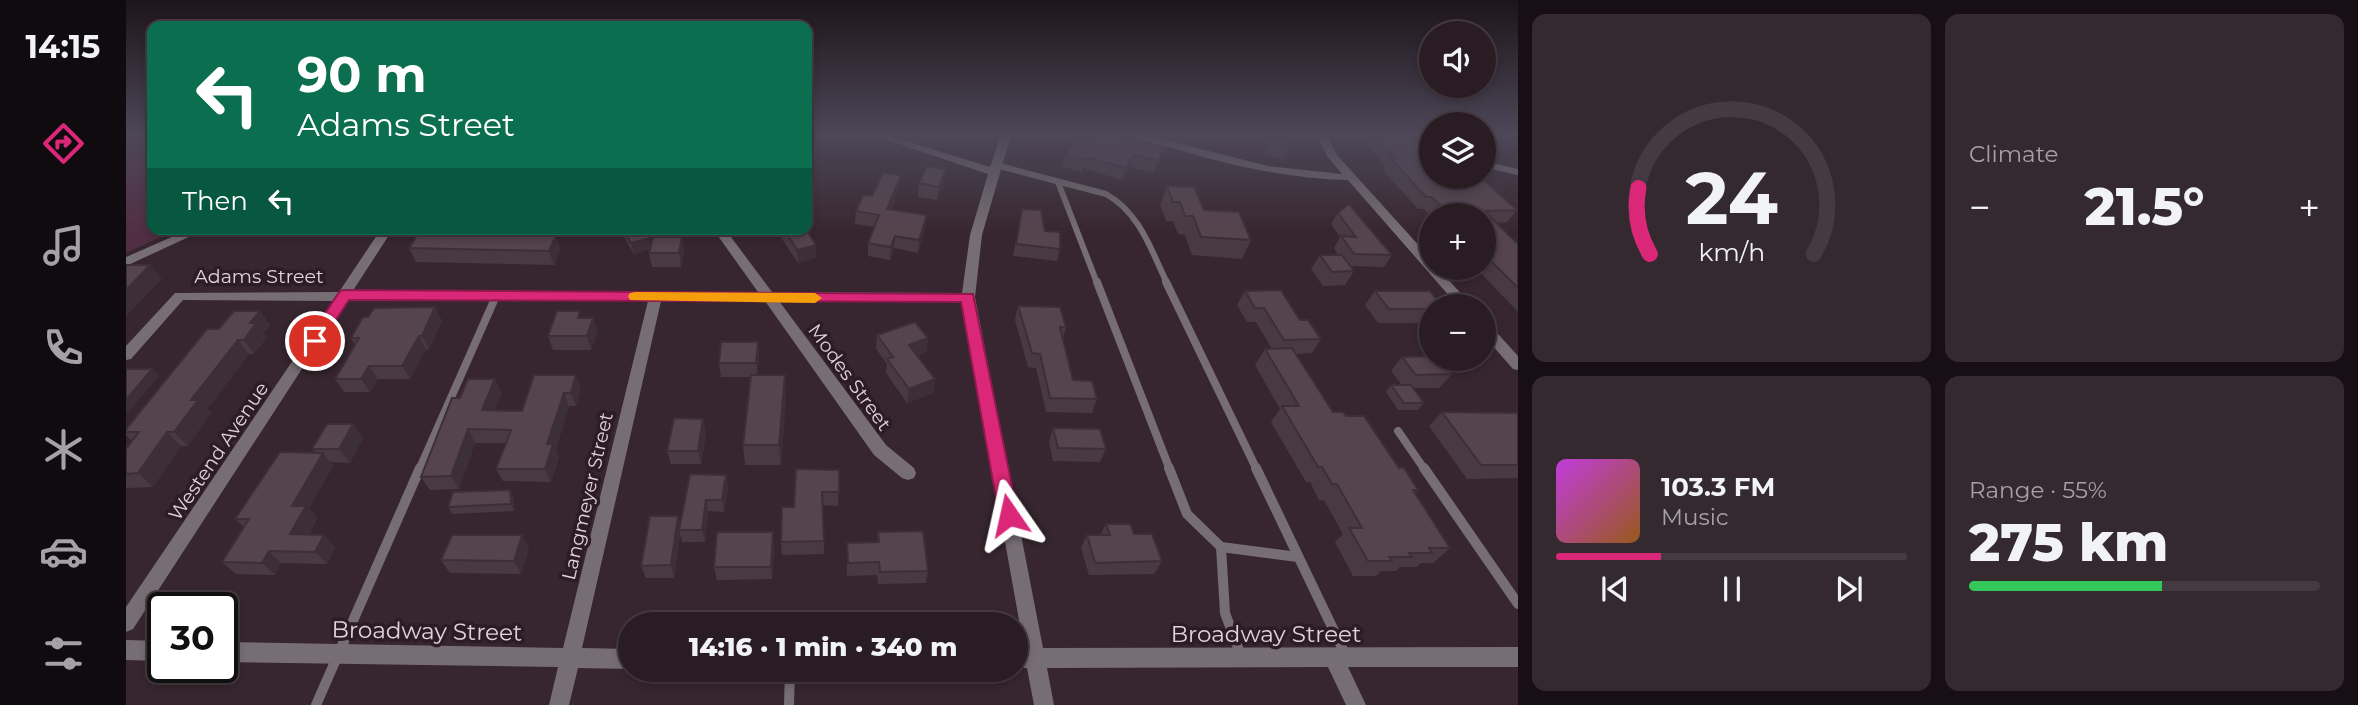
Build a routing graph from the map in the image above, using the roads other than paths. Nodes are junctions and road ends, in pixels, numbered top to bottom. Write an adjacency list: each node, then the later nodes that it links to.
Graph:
1 (991, 168): 4 (street)
2 (1255, 168): 5 (street)
3 (1342, 168): 5 (street)
4 (995, 169): 6 (lane); 15 (street)
5 (1350, 177): 11 (street)
6 (1058, 181): 22 (lane); 23 (lane)
7 (187, 235): 10 (street)
8 (383, 235): 12 (street, Westend Avenue)
9 (723, 235): 16 (street, Modes Street)
10 (126, 262)
11 (1454, 294)
12 (345, 295): 13 (street, Adams Street); 18 (street, Adams Street); 25 (street, Westend Avenue)
13 (496, 296): 14 (street, Adams Street); 29 (lane)
14 (655, 297): 16 (street, Adams Street); 35 (street, Langmeyer Street)
15 (968, 297): 16 (street, Adams Street); 32 (street)
16 (768, 298): 21 (street, Modes Street)
17 (1496, 340): 19 (street)
18 (126, 355)
19 (1518, 365)
20 (1398, 431): 24 (lane)
21 (908, 472)
22 (1221, 547): 23 (lane); 33 (lane)
23 (1298, 557): 34 (lane)
24 (1518, 604)
25 (126, 623)
26 (126, 650): 27 (street)
27 (147, 651)
28 (238, 652): 29 (street, Broadway Street)
29 (339, 653): 35 (street, Broadway Street); 38 (lane)
30 (1518, 657): 34 (street, Broadway Street)
31 (1028, 658): 32 (street, Broadway Street)
32 (1035, 658): 33 (street, Broadway Street); 41 (street)
33 (1241, 658): 34 (street, Broadway Street)
34 (1340, 658): 42 (street)
35 (570, 659): 36 (street, Broadway Street); 39 (street, Langmeyer Street)
36 (618, 659)
37 (790, 682): 40 (lane)
38 (316, 705)
39 (559, 705)
40 (789, 705)
41 (1044, 705)
42 (1356, 705)

